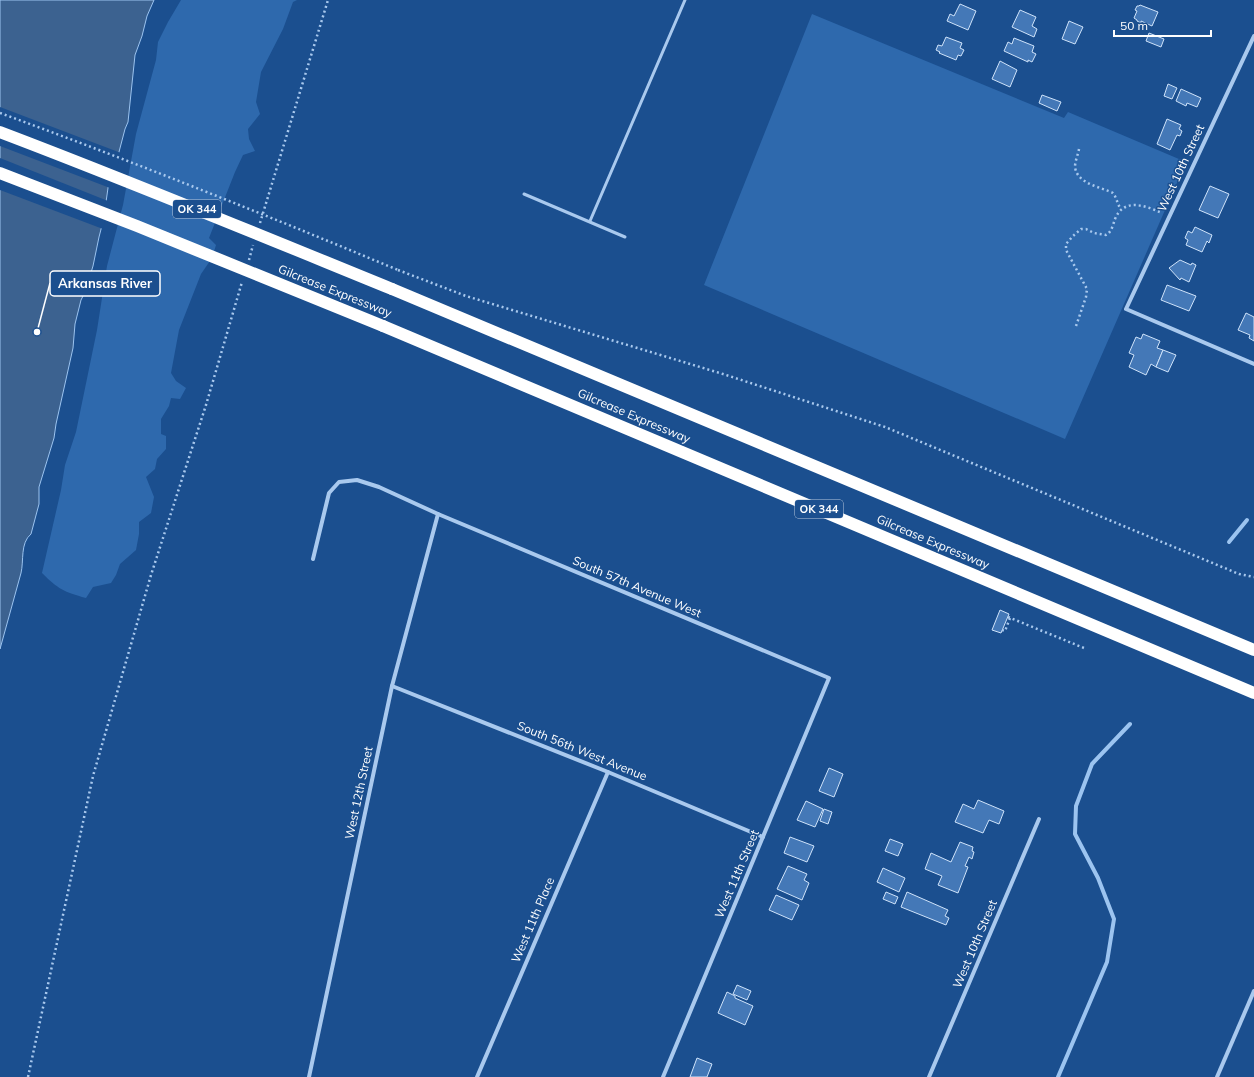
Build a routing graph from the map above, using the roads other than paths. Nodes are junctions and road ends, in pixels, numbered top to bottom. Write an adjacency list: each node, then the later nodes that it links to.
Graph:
1 (685, 0): 6 (lane)
2 (1254, 36): 8 (street, West 10th Street)
3 (0, 132): 11 (highway, Gilcrease Expressway / OK 344, bridge)
4 (0, 173): 14 (highway, Gilcrease Expressway / OK 344, bridge)
5 (524, 194): 6 (lane)
6 (590, 221): 7 (lane)
7 (625, 237)
8 (1254, 364)
9 (438, 514): 10 (street, South 57th Avenue West); 12 (street, South 57th Avenue West); 13 (street, West 12th Street)
10 (313, 559)
11 (1254, 650)
12 (829, 678): 17 (street, West 11th Street)
13 (392, 686): 15 (street, South 56th West Avenue); 19 (street, West 12th Street)
14 (1254, 693)
15 (608, 772): 17 (street, South 56th West Avenue); 20 (street, West 11th Place)
16 (1039, 819): 22 (street, West 10th Street)
17 (763, 837): 21 (street, West 11th Street)
18 (1254, 991): 23 (street)
19 (309, 1077)
20 (477, 1077)
21 (663, 1077)
22 (929, 1077)
23 (1217, 1077)

